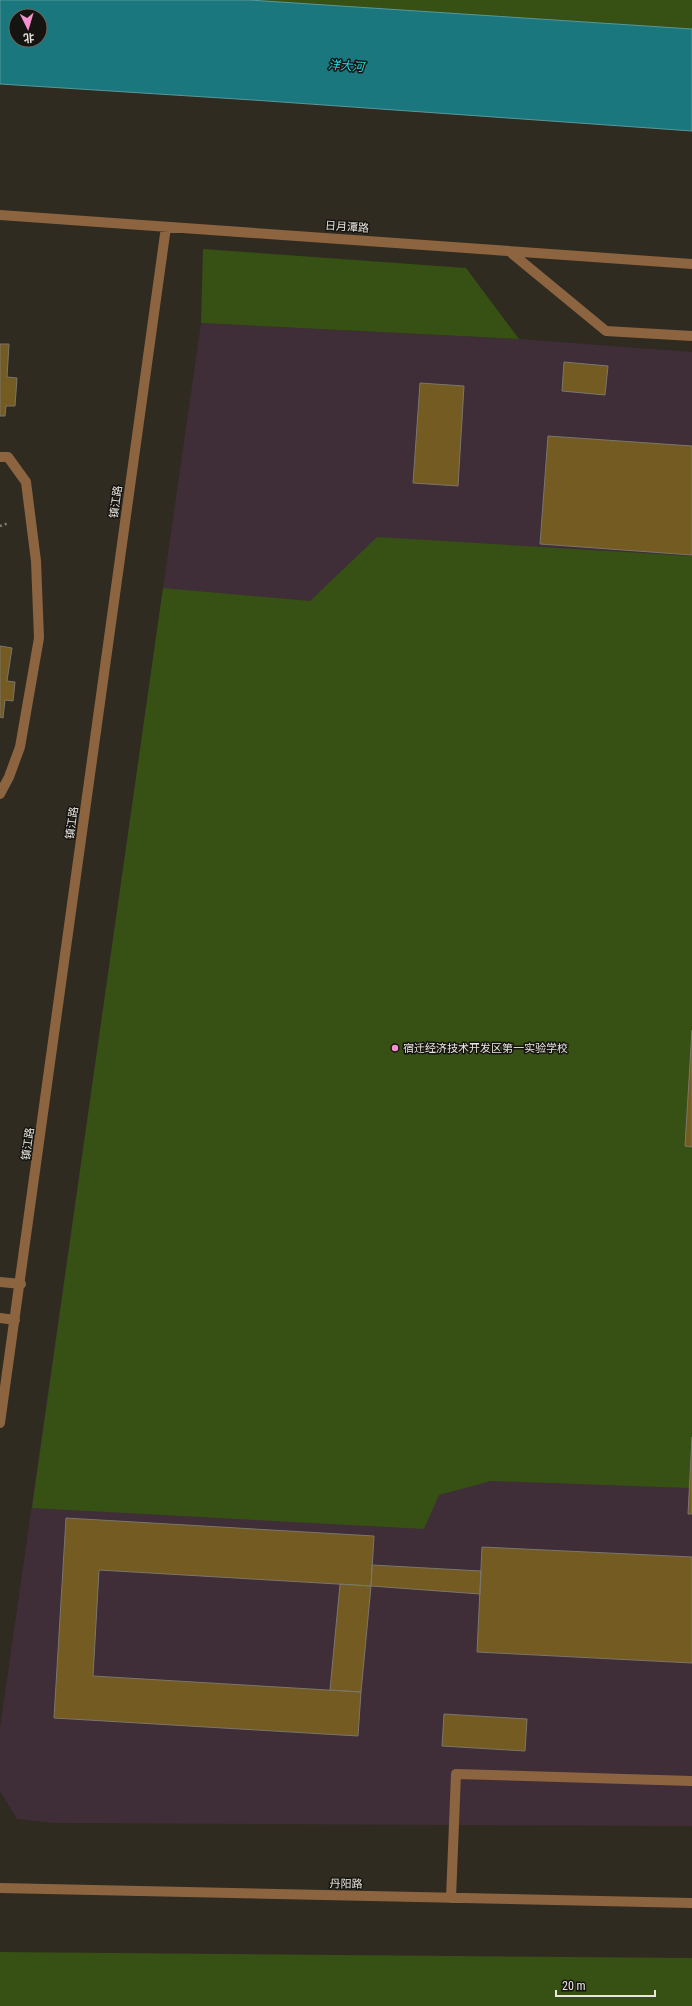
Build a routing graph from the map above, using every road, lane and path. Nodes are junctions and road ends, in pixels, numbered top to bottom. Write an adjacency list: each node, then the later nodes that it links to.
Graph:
1 (0, 215): 2 (street, 日月潭路)
2 (166, 227): 3 (street, 日月潭路); 9 (street, 镇江路)
3 (508, 251): 4 (street, 日月潭路); 5 (street)
4 (692, 264)
5 (692, 336)
6 (0, 457): 7 (street)
7 (0, 794)
8 (0, 1282): 9 (street)
9 (20, 1284): 11 (street, 镇江路)
10 (0, 1318): 11 (street)
11 (15, 1320): 12 (street, 镇江路)
12 (0, 1423)
13 (692, 1781): 15 (street)
14 (0, 1888): 15 (street, 丹阳路)
15 (451, 1898): 16 (street, 丹阳路)
16 (692, 1903)

